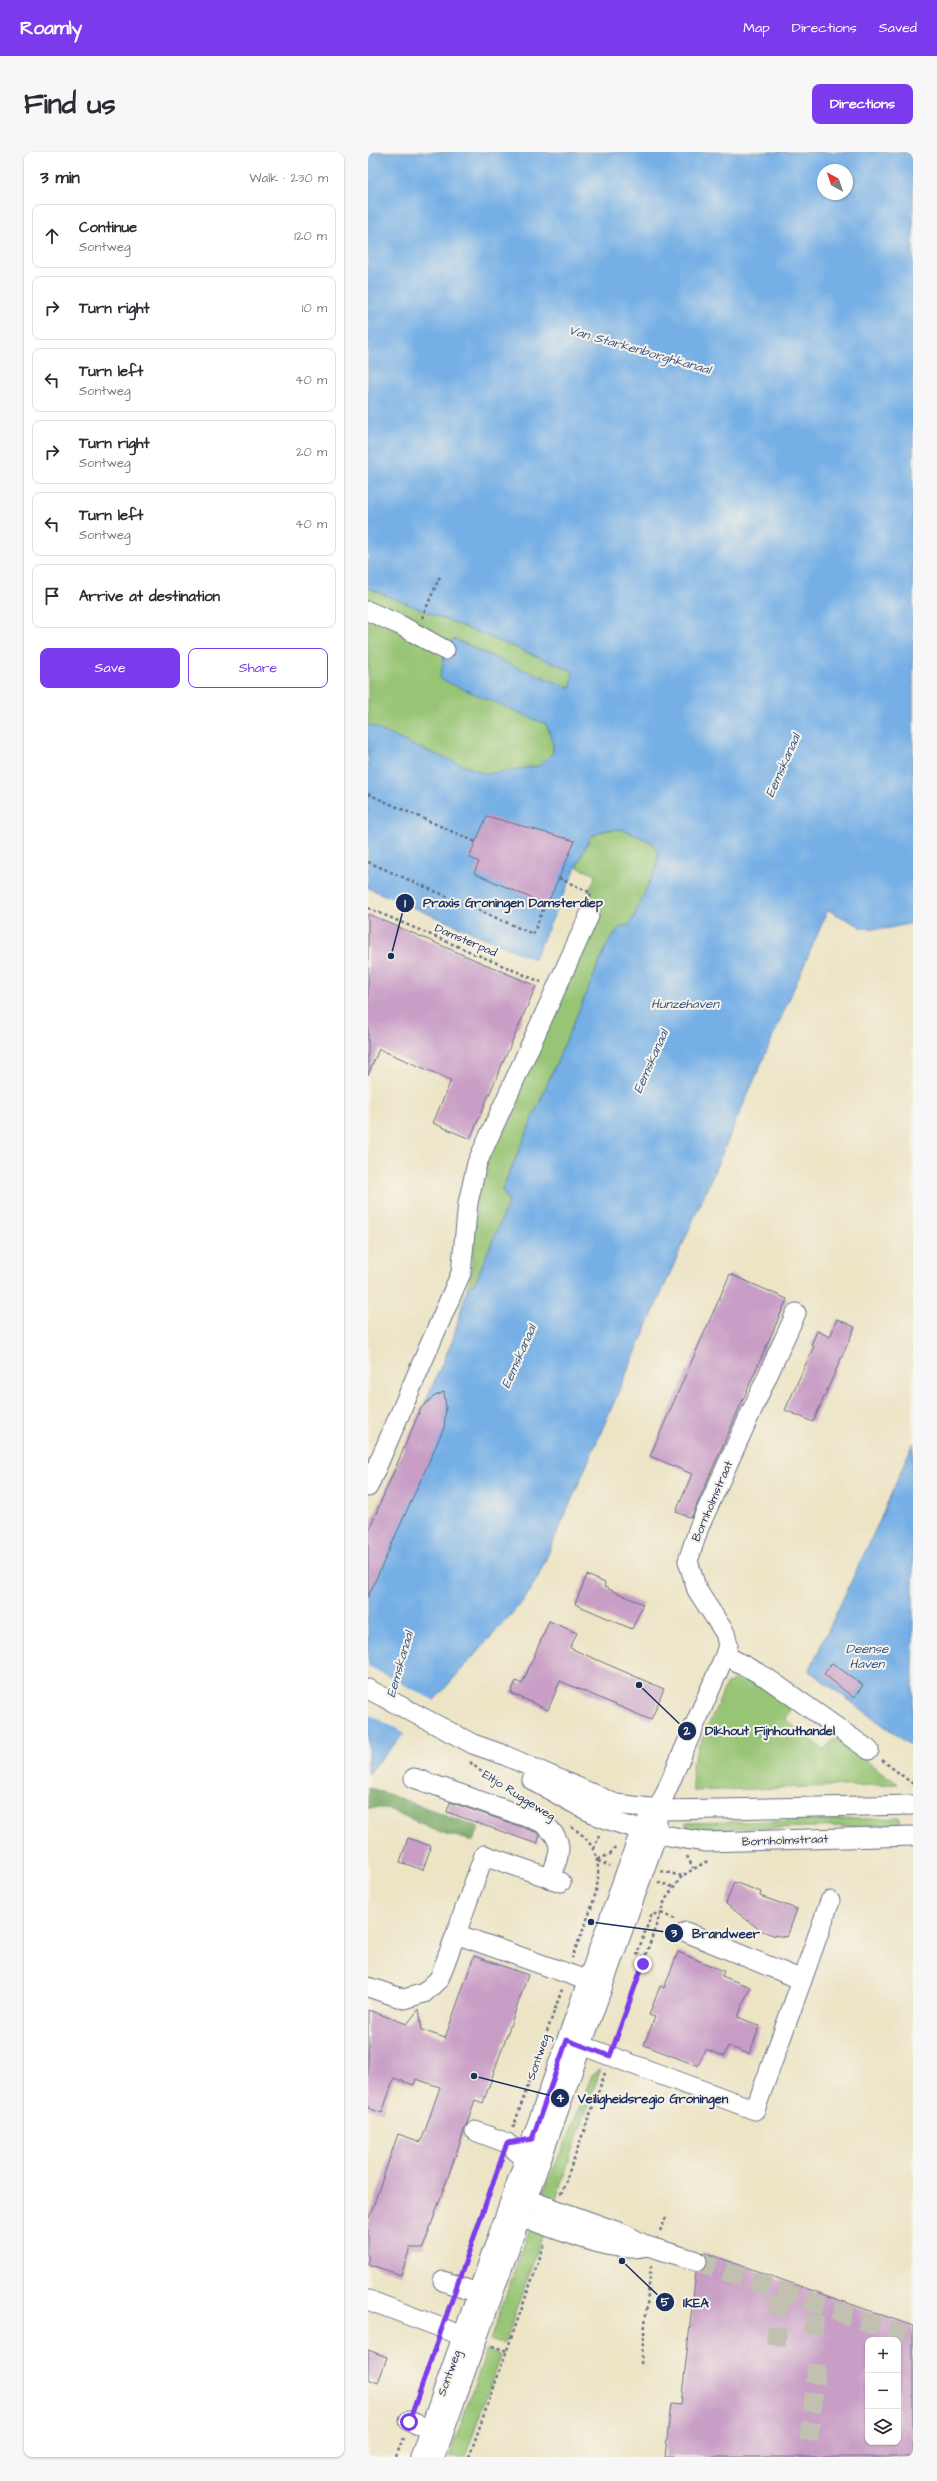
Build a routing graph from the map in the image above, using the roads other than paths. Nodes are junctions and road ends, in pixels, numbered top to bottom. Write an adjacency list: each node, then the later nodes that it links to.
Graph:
1 (368, 611): 2 (street)
2 (445, 650)
3 (589, 916): 5 (street)
4 (796, 1313): 6 (street, Bornholmstraat)
5 (369, 1482)
6 (725, 1655): 8 (street); 12 (street, Sontweg)
7 (368, 1689): 9 (street, Eltjo Ruggeweg)
8 (869, 1750)
9 (469, 1751): 12 (street, Eltjo Ruggeweg); 13 (street, Eltjo Ruggeweg)
10 (414, 1778): 17 (street)
11 (913, 1805): 12 (street)
12 (657, 1810): 13 (street, Sontweg)
13 (649, 1832): 14 (street, Bornholmstraat); 19 (street, Sontweg)
14 (913, 1836)
15 (830, 1901): 18 (street)
16 (686, 1932): 18 (street)
17 (456, 1934): 19 (street); 20 (street)
18 (802, 1980): 21 (street)
19 (595, 1984): 21 (street, Sontweg)
20 (368, 1987)
21 (574, 2042): 23 (street, Sontweg)
22 (475, 2131): 24 (street)
23 (540, 2137): 24 (street); 25 (street, Sontweg); 26 (street, Sontweg)
24 (507, 2143): 25 (street)
25 (525, 2159): 26 (street, Sontweg)
26 (518, 2206): 27 (street); 29 (street, Sontweg)
27 (697, 2261)
28 (450, 2283): 29 (street)
29 (484, 2296): 31 (street, Sontweg)
30 (368, 2300): 31 (street)
31 (469, 2338): 33 (street, Sontweg)
32 (409, 2422): 33 (street)
33 (436, 2432): 34 (street, Sontweg); 35 (street, Sontweg)
34 (420, 2457)
35 (435, 2457)

